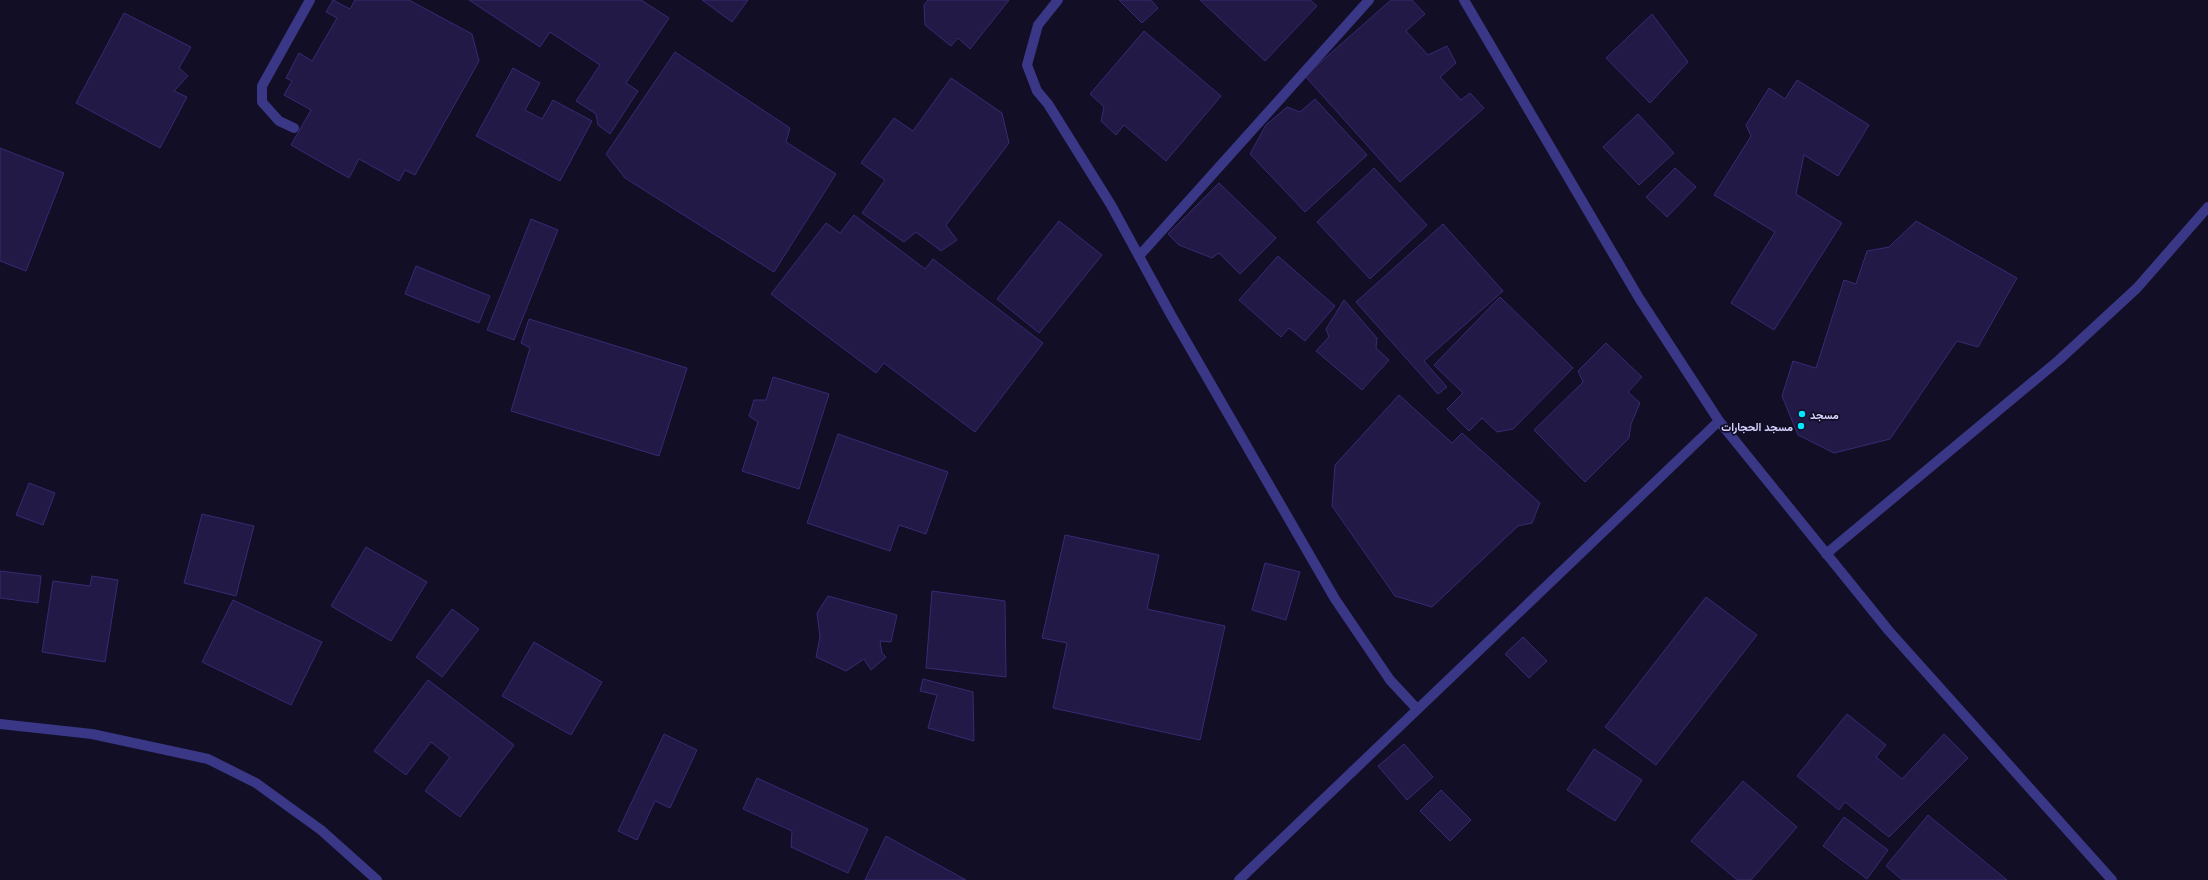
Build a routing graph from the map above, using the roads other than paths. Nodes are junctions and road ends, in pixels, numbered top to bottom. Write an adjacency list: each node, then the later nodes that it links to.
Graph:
1 (310, 0): 5 (street)
2 (1058, 0): 7 (street)
3 (1369, 0): 7 (street)
4 (1464, 0): 8 (street)
5 (294, 128)
6 (2208, 207): 9 (street)
7 (1139, 256): 10 (street)
8 (1719, 421): 9 (street); 10 (street)
9 (1826, 554): 14 (street)
10 (1418, 709): 13 (street)
11 (0, 724): 12 (street)
12 (377, 880)
13 (1239, 880)
14 (2112, 880)

